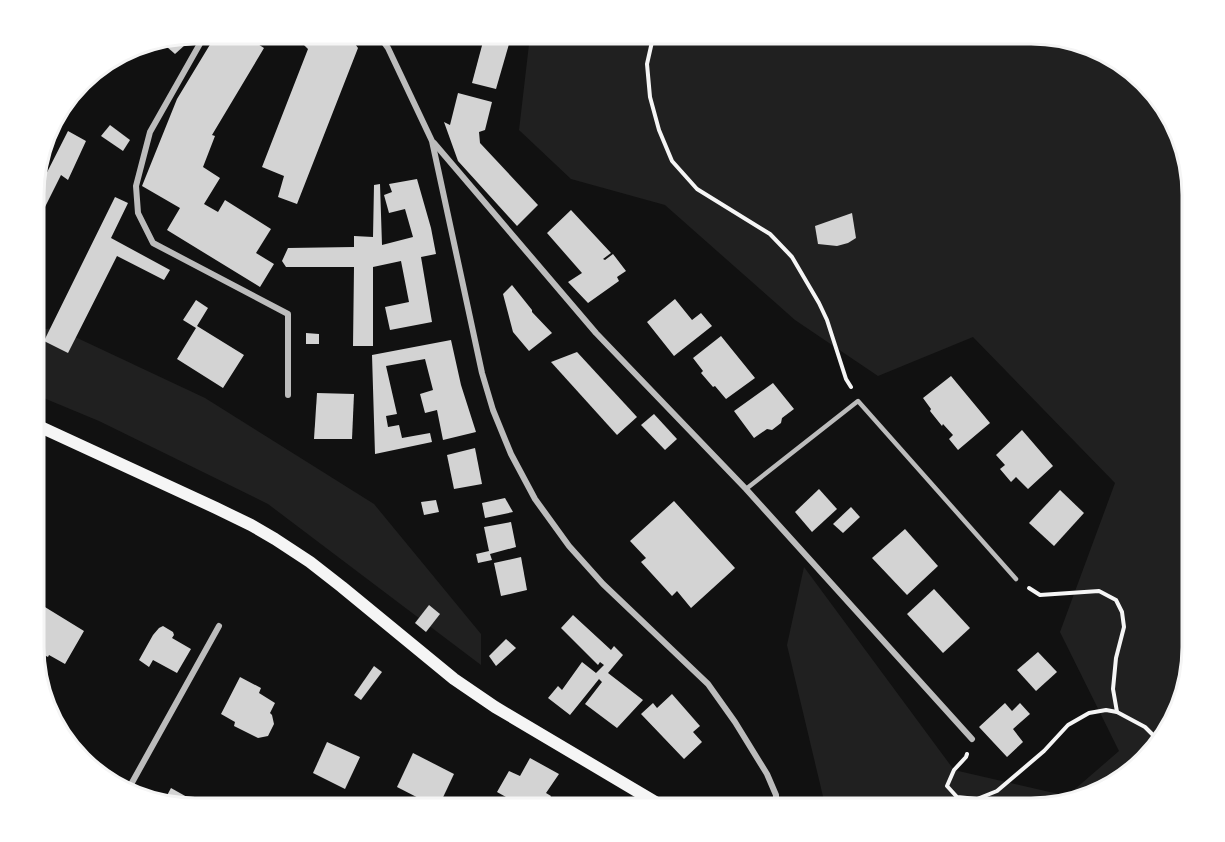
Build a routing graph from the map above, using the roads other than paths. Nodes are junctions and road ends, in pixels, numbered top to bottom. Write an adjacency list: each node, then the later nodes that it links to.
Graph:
1 (200, 44): 4 (street)
2 (385, 44): 3 (street)
3 (432, 141): 6 (street); 12 (street)
4 (288, 395)
5 (44, 429): 11 (main road)
6 (746, 489): 7 (lane); 9 (street)
7 (1016, 579)
8 (219, 626): 10 (street)
9 (972, 739)
10 (131, 784)
11 (648, 798)
12 (776, 798)

